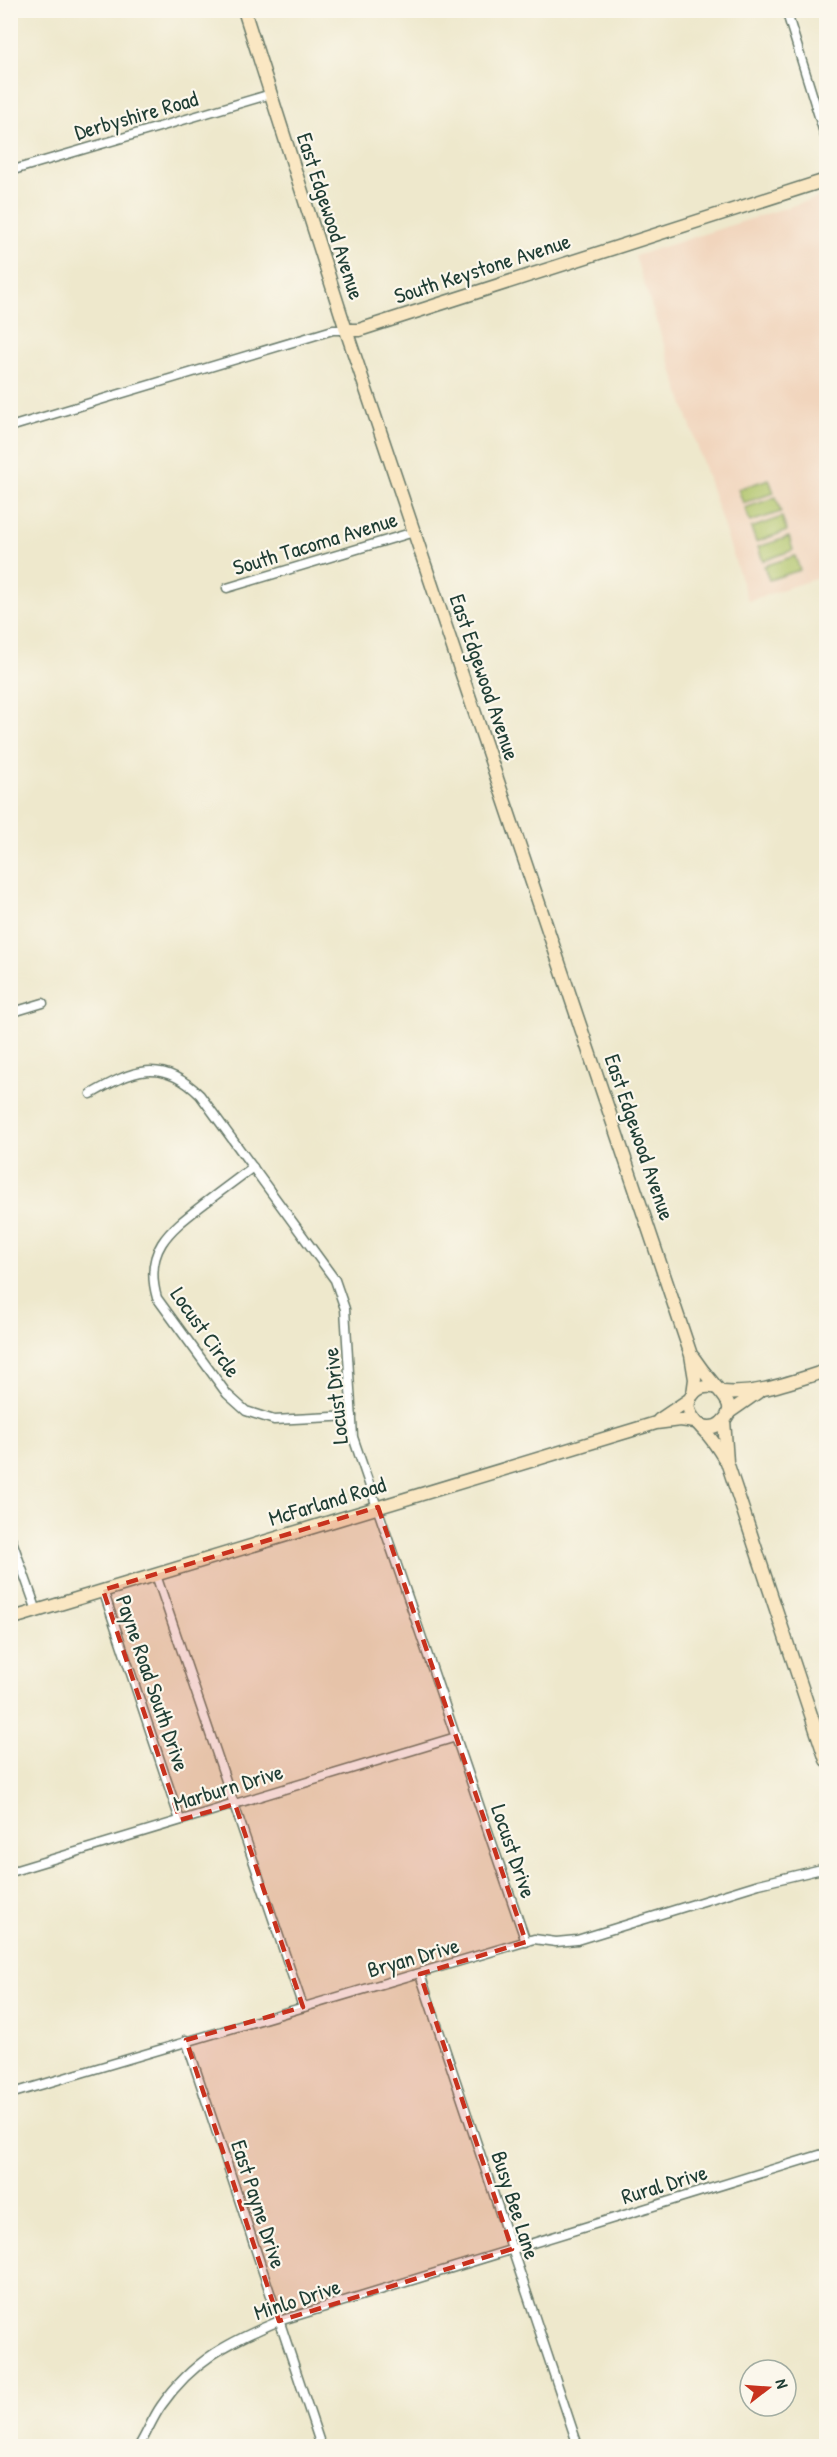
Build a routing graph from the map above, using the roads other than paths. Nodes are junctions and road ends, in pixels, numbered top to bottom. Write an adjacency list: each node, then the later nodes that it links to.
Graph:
1 (244, 10): 3 (main road, East Edgewood Avenue)
2 (786, 10): 4 (street)
3 (271, 94): 5 (street, Derbyshire Road); 7 (main road, East Edgewood Avenue)
4 (826, 139)
5 (10, 171)
6 (826, 180): 7 (main road, South Keystone Avenue)
7 (346, 330): 8 (street, South Keystone Avenue); 9 (main road, East Edgewood Avenue)
8 (10, 427)
9 (414, 532): 10 (street, South Tacoma Avenue); 15 (main road, East Edgewood Avenue)
10 (227, 588)
11 (43, 1003): 12 (street)
12 (10, 1013)
13 (91, 1094): 14 (street, Locust Drive)
14 (253, 1167): 20 (street, Locust Drive); 20 (street, Locust Circle)
15 (691, 1355): 17 (main road, East Edgewood Avenue); 19 (main road, East Edgewood Avenue)
16 (826, 1371): 18 (main road)
17 (720, 1390): 18 (main road); 19 (main road); 21 (main road, East Edgewood Avenue)
18 (759, 1391): 21 (main road)
19 (691, 1397): 22 (main road, McFarland Road); 23 (main road, East Edgewood Avenue)
20 (352, 1416): 25 (street, Locust Drive)
21 (726, 1417): 23 (main road); 24 (main road, East Edgewood Avenue)
22 (656, 1423): 23 (main road, McFarland Road); 25 (main road, McFarland Road)
23 (698, 1424): 24 (main road, East Edgewood Avenue)
24 (726, 1462): 32 (main road, East Edgewood Avenue)
25 (378, 1507): 27 (main road, McFarland Road); 31 (street, Locust Drive)
26 (10, 1534): 29 (street)
27 (156, 1575): 28 (main road, McFarland Road); 33 (street)
28 (103, 1590): 29 (main road, McFarland Road); 34 (street, Payne Road South Drive)
29 (37, 1611): 30 (main road, McFarland Road)
30 (10, 1618)
31 (456, 1737): 33 (street, Marburn Drive); 37 (street, Locust Drive)
32 (826, 1760)
33 (235, 1804): 34 (street, Marburn Drive); 39 (street)
34 (180, 1820): 36 (street, Marburn Drive)
35 (826, 1868): 37 (street, Bryan Drive)
36 (10, 1872)
37 (526, 1942): 38 (street, Bryan Drive)
38 (420, 1974): 39 (street, Bryan Drive); 43 (street, Busy Bee Lane)
39 (303, 2007): 40 (street, Bryan Drive)
40 (186, 2040): 41 (street, Bryan Drive); 44 (street, East Payne Drive)
41 (10, 2094)
42 (826, 2152): 43 (street, Rural Drive)
43 (512, 2249): 44 (street, Minlo Drive); 47 (street, Busy Bee Lane)
44 (279, 2321): 45 (street, Minlo Drive); 46 (street, East Payne Drive)
45 (139, 2446)
46 (321, 2446)
47 (578, 2446)

